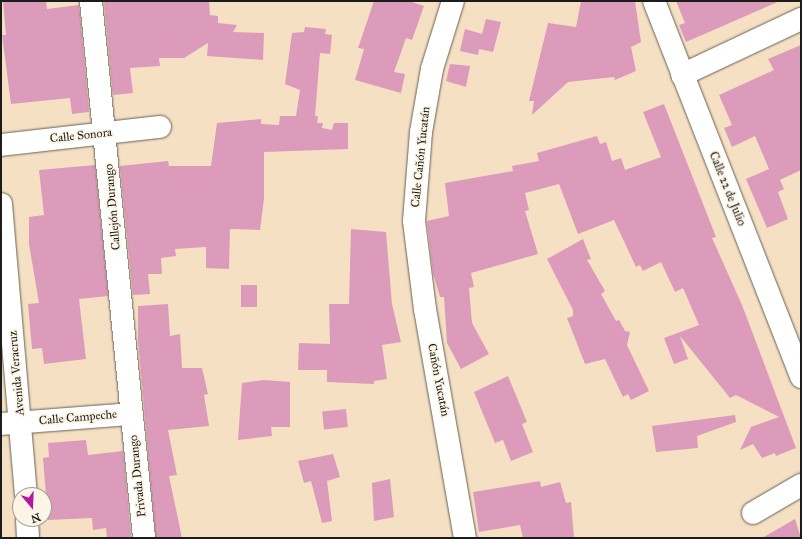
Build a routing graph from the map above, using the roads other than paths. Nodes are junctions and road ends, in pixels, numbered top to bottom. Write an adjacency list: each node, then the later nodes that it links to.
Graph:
1 (91, 1): 7 (street, Callejón Durango)
2 (454, 1): 10 (street, Calle Cañón Yucatán)
3 (654, 1): 5 (street, Calle 22 de Julio)
4 (801, 19): 5 (street)
5 (682, 75): 11 (street, Calle 22 de Julio)
6 (160, 127): 7 (street, Calle Sonora)
7 (106, 134): 8 (street, Calle Sonora); 12 (street, Callejón Durango)
8 (1, 145)
9 (1, 204): 13 (street, Avenida Veracruz)
10 (414, 221): 20 (street, Cañón Yucatán)
11 (801, 377)
12 (132, 414): 13 (street, Calle Campeche); 19 (street, Privada Durango)
13 (11, 423): 15 (street, Avenida Veracruz)
14 (801, 485): 16 (street)
15 (24, 487)
16 (753, 513)
17 (27, 527): 18 (street)
18 (28, 538)
19 (144, 538)
20 (465, 538)

